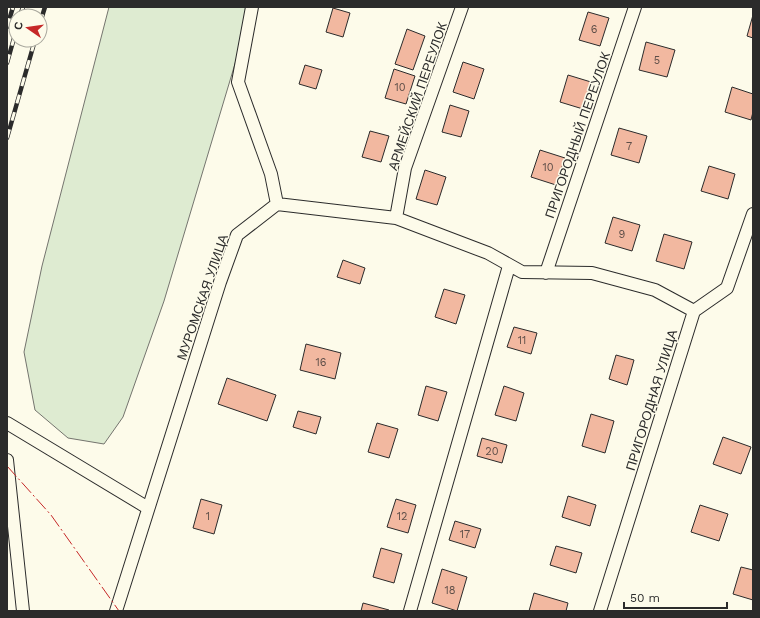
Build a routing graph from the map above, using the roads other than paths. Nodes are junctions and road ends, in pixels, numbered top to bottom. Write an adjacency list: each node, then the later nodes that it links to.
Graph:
1 (252, 7): 4 (street)
2 (462, 7): 6 (street, АРМЕЙСКИЙ ПЕРЕУЛОК)
3 (635, 7): 8 (street, ПРИГОРОДНЫЙ ПЕРЕУЛОК)
4 (277, 204): 6 (street); 12 (street, МУРОМСКАЯ УЛИЦА)
5 (753, 214): 9 (street)
6 (396, 218): 7 (street)
7 (509, 266): 8 (street); 15 (street)
8 (546, 273): 9 (street)
9 (694, 311): 16 (street, ПРИГОРОДНАЯ УЛИЦА)
10 (7, 423): 12 (street)
11 (7, 460): 13 (street)
12 (148, 508): 14 (street, МУРОМСКАЯ УЛИЦА)
13 (23, 611)
14 (116, 611)
15 (410, 611)
16 (600, 611)

